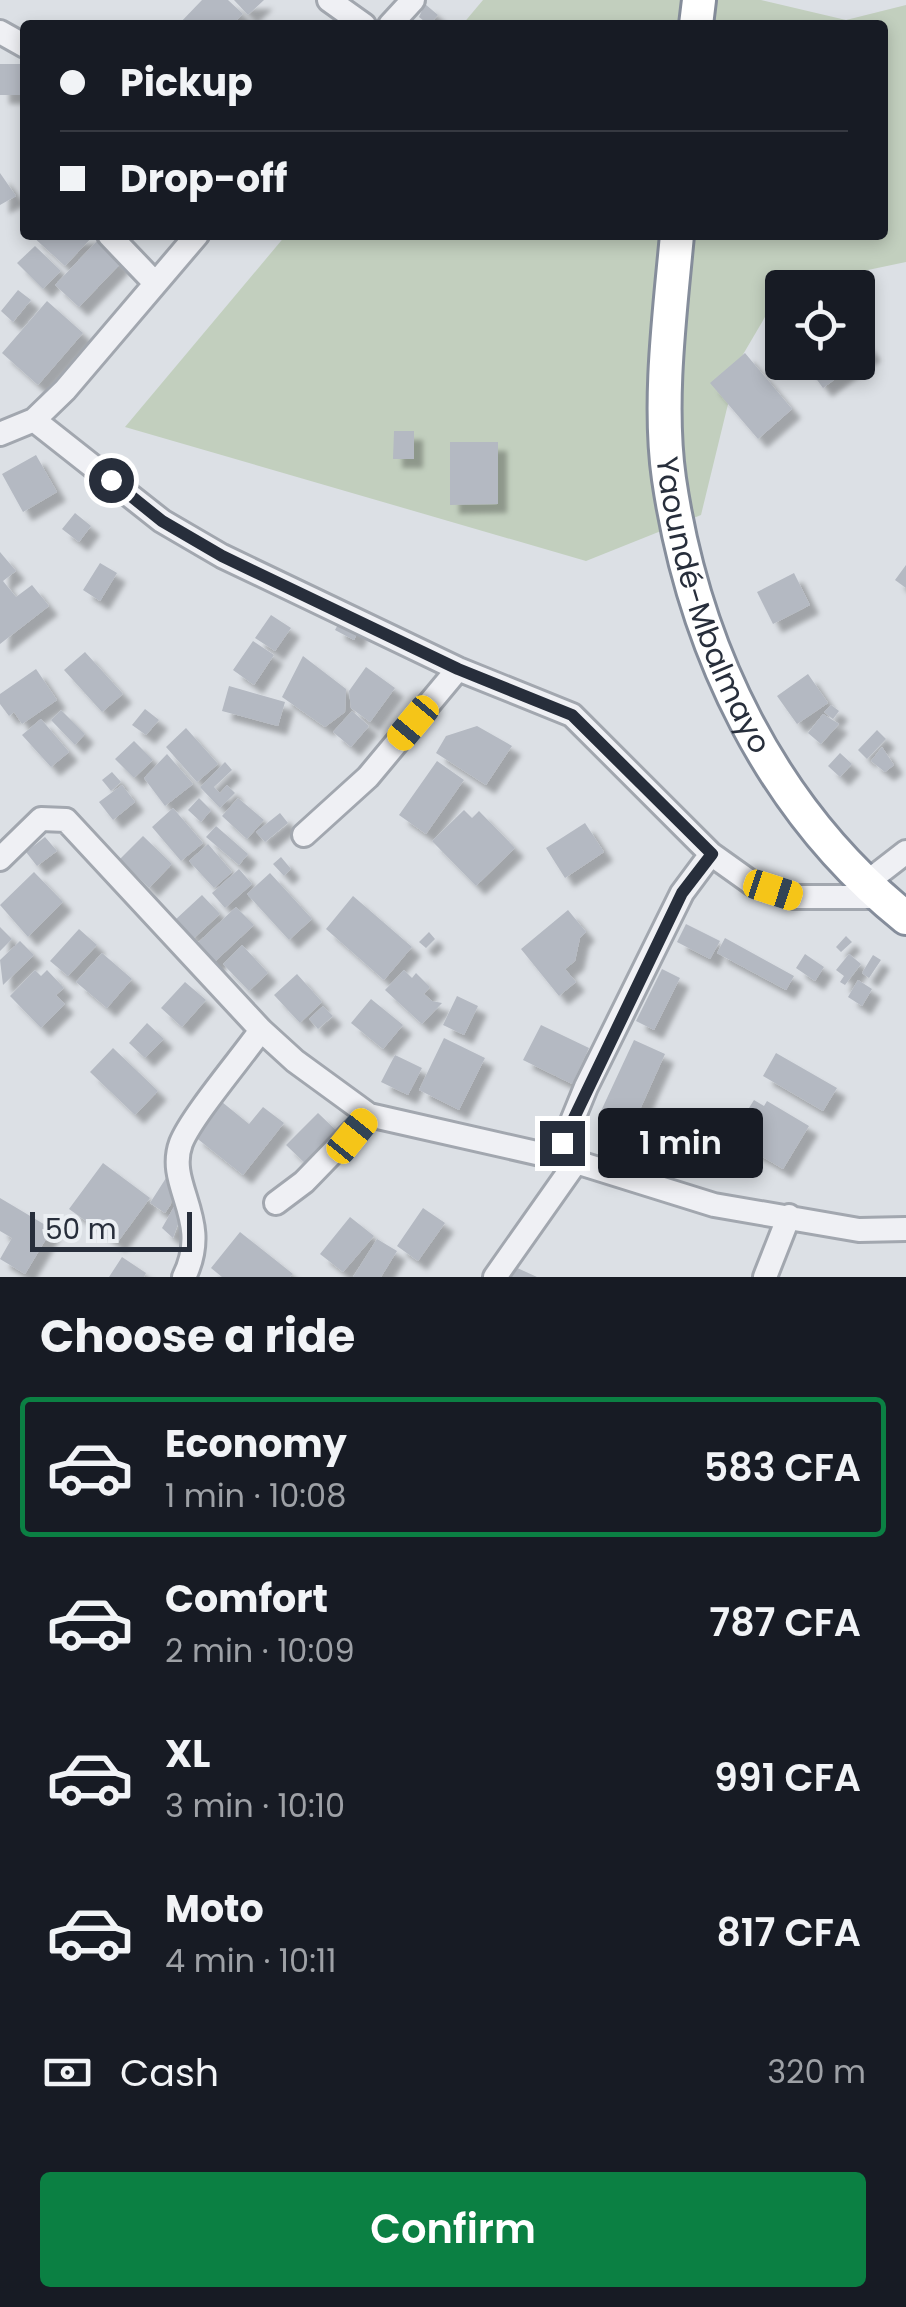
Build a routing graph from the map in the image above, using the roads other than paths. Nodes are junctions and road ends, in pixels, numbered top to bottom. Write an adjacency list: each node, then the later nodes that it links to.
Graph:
1 (328, 0): 3 (street)
2 (413, 0): 4 (street)
3 (357, 20)
4 (395, 20)
5 (114, 240): 8 (street)
6 (192, 240): 8 (street)
7 (677, 240): 16 (highway, Yaoundé-Mbalmayo)
8 (154, 282): 9 (street)
9 (34, 420): 10 (street); 11 (street)
10 (0, 434)
11 (458, 669): 12 (street); 14 (street)
12 (304, 836)
13 (906, 852): 16 (street)
14 (712, 854): 16 (street); 20 (street)
15 (0, 858): 18 (street)
16 (873, 890): 17 (highway, Yaoundé-Mbalmayo)
17 (906, 918)
18 (261, 1030): 19 (street); 24 (street)
19 (369, 1115): 20 (street); 21 (street)
20 (566, 1160): 22 (street); 25 (street)
21 (276, 1203)
22 (788, 1216): 23 (street); 26 (street)
23 (906, 1228)
24 (184, 1277)
25 (495, 1277)
26 (765, 1277)

